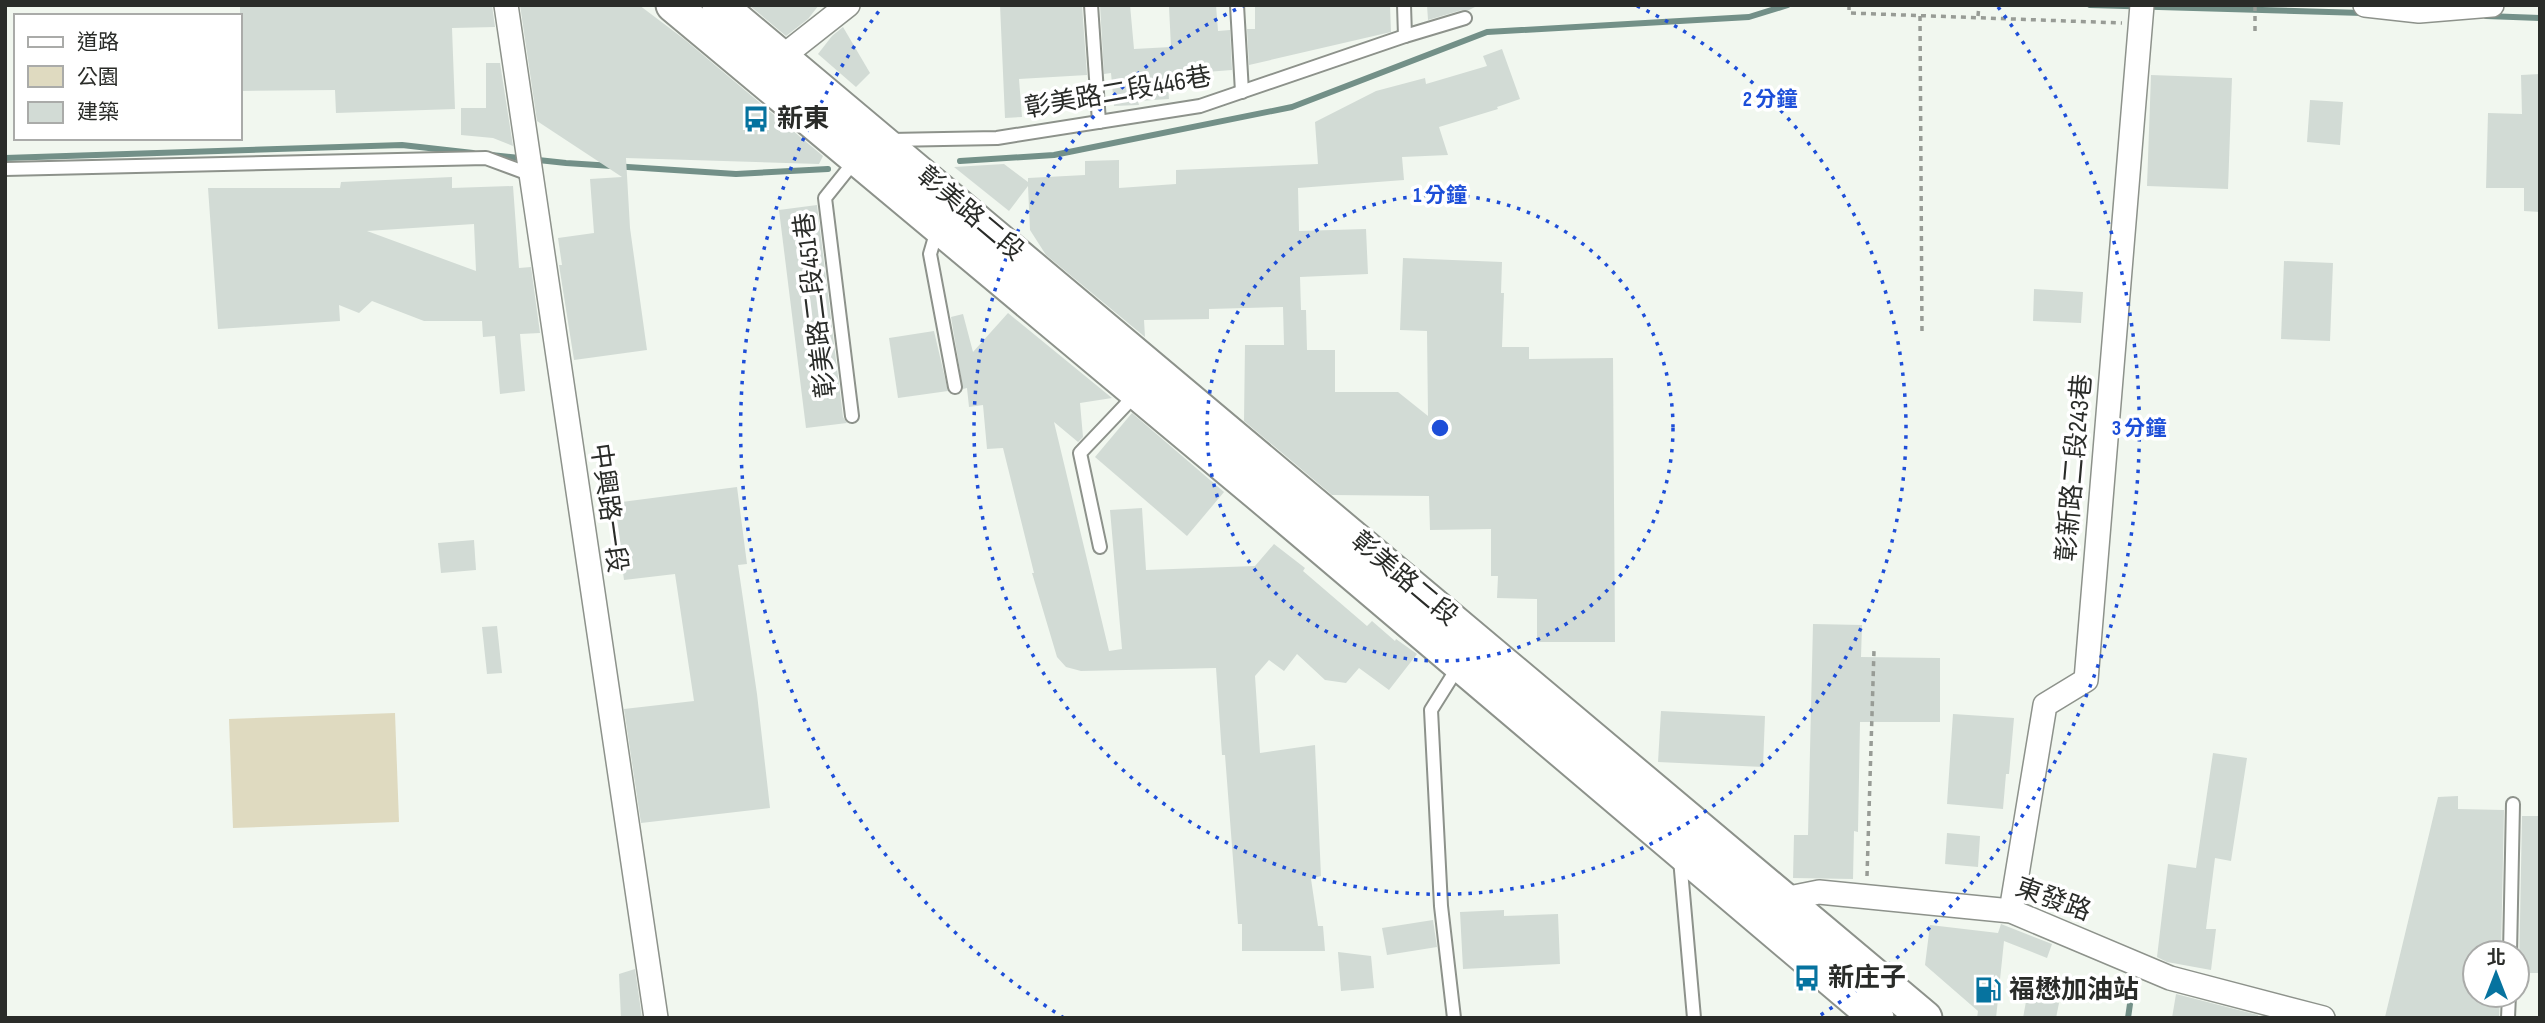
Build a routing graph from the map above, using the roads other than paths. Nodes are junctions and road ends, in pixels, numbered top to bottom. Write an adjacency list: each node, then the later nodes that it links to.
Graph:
1 (506, 5): 18 (street, 中興路一段)
2 (673, 5): 16 (main road)
3 (719, 5): 13 (main road)
4 (848, 5): 13 (street)
5 (1091, 5): 15 (lane)
6 (1237, 5): 14 (lane)
7 (1404, 5): 12 (lane)
8 (2365, 5): 9 (street)
9 (2492, 5)
10 (2142, 15): 29 (street, 彰新路二段243巷)
11 (1465, 18): 12 (lane, 彰美路二段446巷)
12 (1405, 36): 14 (lane, 彰美路二段446巷)
13 (782, 57): 16 (main road)
14 (1242, 92): 15 (lane, 彰美路二段446巷)
15 (1100, 122): 16 (lane, 彰美路二段446巷)
16 (869, 149): 19 (main road, 彰美路二段); 22 (lane, 彰美路二段451巷); 23 (main road, 彰美路二段)
17 (5, 169): 18 (lane)
18 (532, 175): 31 (street, 中興路一段)
19 (939, 226): 20 (lane); 21 (main road, 彰美路二段)
20 (955, 387)
21 (1137, 393): 23 (main road, 彰美路二段); 24 (lane)
22 (852, 416)
23 (1329, 535): 25 (main road, 彰美路二段); 28 (main road, 彰美路二段)
24 (1100, 547)
25 (1460, 665): 27 (main road, 彰美路二段); 32 (lane)
26 (2513, 804): 30 (lane)
27 (1680, 852): 28 (main road, 彰美路二段); 33 (lane)
28 (1773, 911): 29 (street, 東發路); 34 (main road, 彰美路二段); 35 (main road, 彰美路二段)
29 (2011, 911): 36 (street, 東發路)
30 (2510, 939)
31 (656, 1018)
32 (1454, 1018)
33 (1694, 1018)
34 (1877, 1018)
35 (1925, 1018)
36 (2323, 1018)

